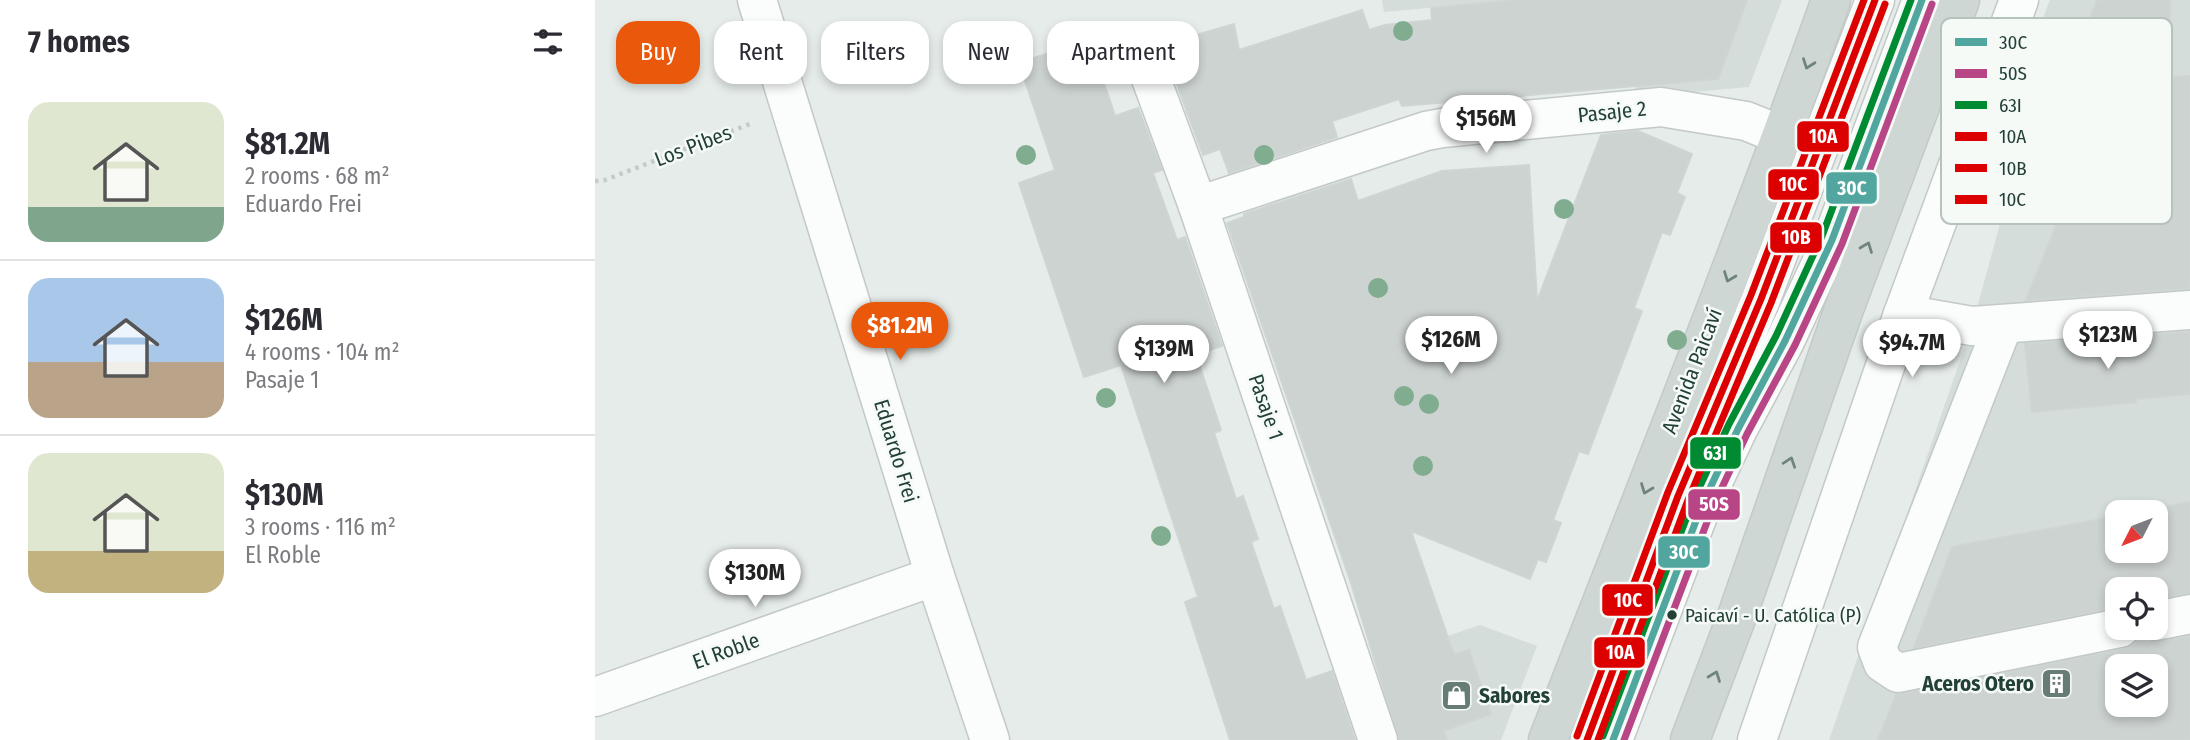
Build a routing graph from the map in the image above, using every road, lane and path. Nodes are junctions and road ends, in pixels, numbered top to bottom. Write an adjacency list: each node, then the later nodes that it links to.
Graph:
1 (757, 0): 11 (street, Eduardo Frei)
2 (1831, 0): 12 (main road, Avenida Paicaví, one-way to 12)
3 (1875, 0): 27 (street)
4 (1922, 0): 28 (street)
5 (1959, 0): 7 (main road, one-way to 5)
6 (2019, 0): 8 (street)
7 (1952, 18)
8 (2012, 18)
9 (1941, 48): 29 (main road, one-way to 9)
10 (1153, 84): 14 (street, Pasaje 1)
11 (790, 109): 13 (path, Los Pibes); 19 (street, Eduardo Frei)
12 (1783, 136): 14 (street, Pasaje 2); 26 (main road, Avenida Paicaví, one-way to 26)
13 (595, 181)
14 (1198, 206): 25 (street, Pasaje 1)
15 (1941, 211): 17 (street)
16 (2190, 310): 18 (street)
17 (1903, 314): 18 (street); 30 (street)
18 (2003, 325): 22 (street)
19 (935, 576): 23 (street, El Roble); 24 (street, Eduardo Frei)
20 (2190, 614): 21 (street)
21 (2168, 619)
22 (2105, 631)
23 (595, 697)
24 (991, 740)
25 (1378, 740)
26 (1548, 740)
27 (1587, 740)
28 (1613, 740)
29 (1690, 740)
30 (1757, 740)

